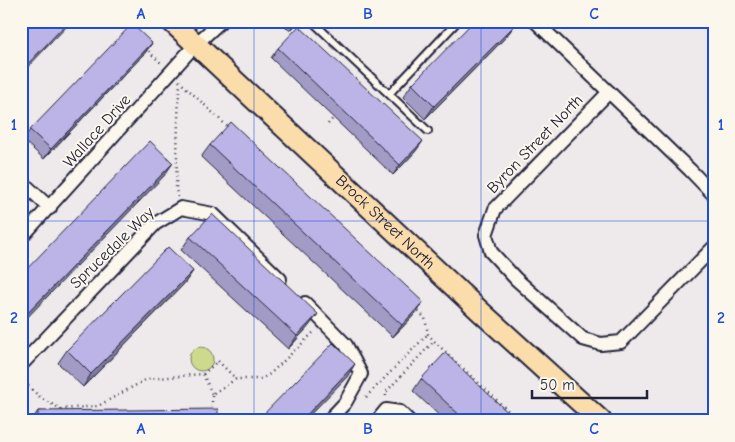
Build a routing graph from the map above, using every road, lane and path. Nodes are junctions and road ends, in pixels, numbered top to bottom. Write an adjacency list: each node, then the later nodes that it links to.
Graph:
1 (117, 21): 7 (path)
2 (171, 21): 8 (main road, Brock Street North)
3 (221, 21): 8 (street, Wallace Drive)
4 (458, 21): 13 (lane)
5 (535, 21): 12 (street, Byron Street North)
6 (314, 23): 13 (lane)
7 (130, 33)
8 (196, 44): 10 (street, Wallace Drive); 40 (main road, Brock Street North)
9 (142, 45): 10 (path)
10 (178, 74): 11 (path); 11 (path); 20 (street, Wallace Drive)
11 (181, 82): 16 (path); 21 (path)
12 (609, 92): 19 (street, Byron Street North); 23 (street, Byron Street North)
13 (390, 93): 17 (lane)
14 (340, 110): 15 (path)
15 (328, 124)
16 (231, 131)
17 (428, 131)
18 (21, 181): 20 (street)
19 (714, 195)
20 (50, 208): 22 (street, Wallace Drive)
21 (181, 208): 25 (street); 28 (street, Sprucedale Way)
22 (21, 238)
23 (714, 247)
24 (411, 304): 26 (path)
25 (324, 322): 31 (path); 33 (street)
26 (428, 334): 27 (path); 33 (path)
27 (434, 341): 34 (path); 39 (path)
28 (21, 365)
29 (203, 374): 30 (path); 31 (path); 32 (path)
30 (21, 379)
31 (236, 379): 32 (path)
32 (212, 394): 35 (path)
33 (345, 403): 36 (street)
34 (386, 410): 37 (street); 38 (street)
35 (212, 421)
36 (328, 421)
37 (377, 421)
38 (409, 421)
39 (519, 421)
40 (601, 421)

